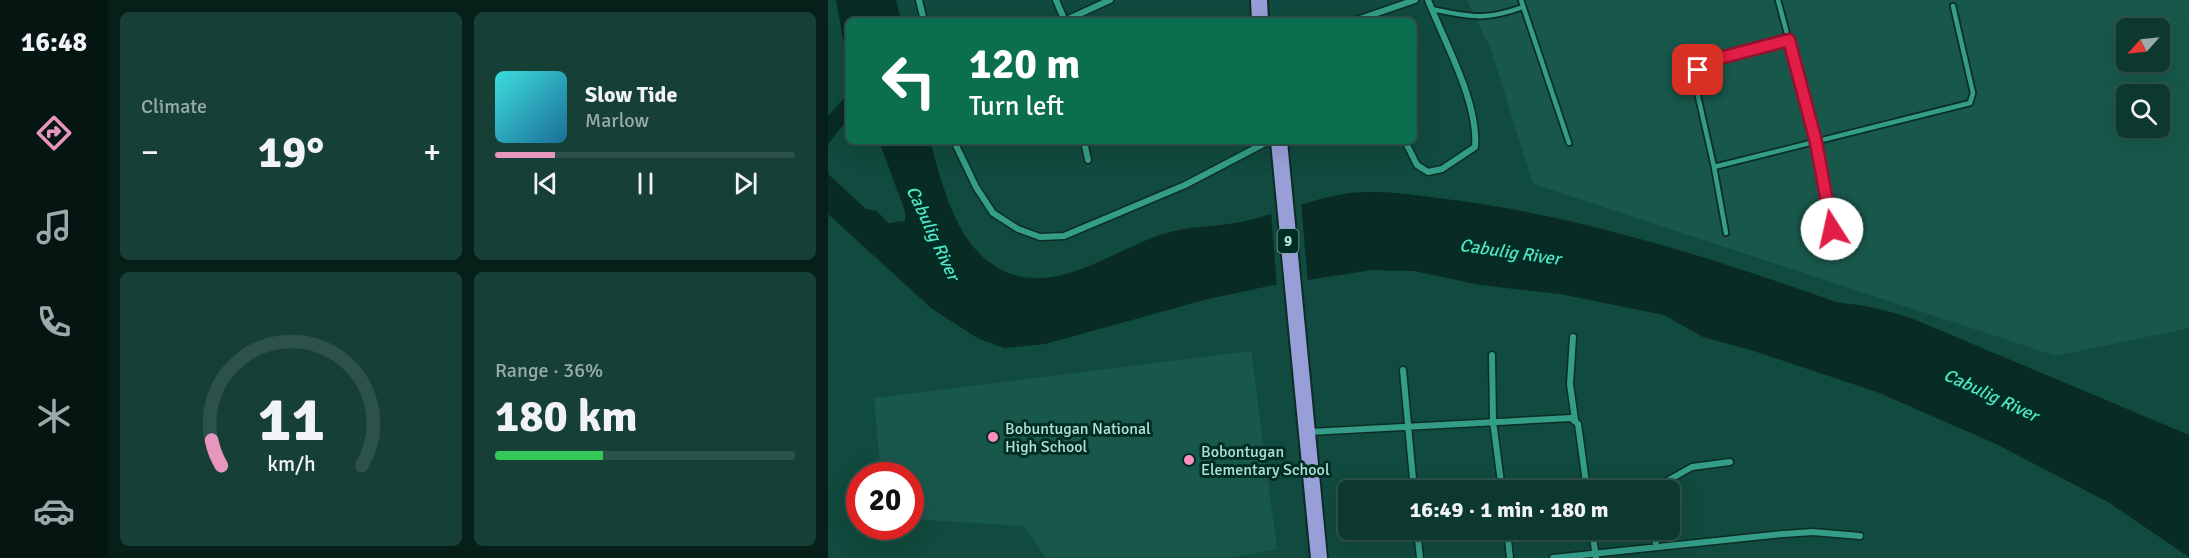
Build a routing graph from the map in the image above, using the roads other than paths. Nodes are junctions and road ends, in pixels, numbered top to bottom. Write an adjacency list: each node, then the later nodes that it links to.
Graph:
1 (919, 0): 12 (street)
2 (1056, 0): 13 (street)
3 (1110, 0): 14 (street)
4 (1259, 0): 15 (highway)
5 (1415, 0): 16 (street)
6 (1428, 0): 11 (street)
7 (1521, 0): 10 (lane)
8 (1778, 0): 17 (lane)
9 (1953, 6): 18 (lane)
10 (1523, 7): 11 (lane); 19 (lane)
11 (1431, 9): 23 (street)
12 (923, 18)
13 (1064, 18)
14 (1071, 18)
15 (1260, 18)
16 (1368, 18)
17 (1789, 40): 18 (lane); 26 (lane)
18 (1816, 142): 26 (lane); 27 (lane)
19 (1569, 143)
20 (955, 144): 22 (street)
21 (1085, 144): 25 (street)
22 (1263, 144)
23 (1406, 144)
24 (1280, 147): 35 (highway, 9)
25 (1088, 160)
26 (1714, 167): 28 (lane)
27 (1832, 229)
28 (1726, 233)
29 (1573, 337): 32 (street)
30 (1492, 355): 33 (street)
31 (1403, 370): 34 (street)
32 (1575, 420): 33 (street); 39 (street)
33 (1493, 421): 34 (street); 38 (street)
34 (1409, 426): 35 (street); 37 (street)
35 (1305, 432): 48 (highway, 9)
36 (1730, 462): 40 (street)
37 (1413, 480)
38 (1501, 480)
39 (1585, 480)
40 (1669, 480)
41 (1860, 536): 46 (street)
42 (1418, 540): 49 (street)
43 (1508, 540): 50 (street)
44 (1594, 540): 47 (street)
45 (1655, 540): 46 (street)
46 (1656, 546): 47 (street)
47 (1596, 556): 51 (street)
48 (1319, 558)
49 (1420, 558)
50 (1510, 558)
51 (1553, 558)

